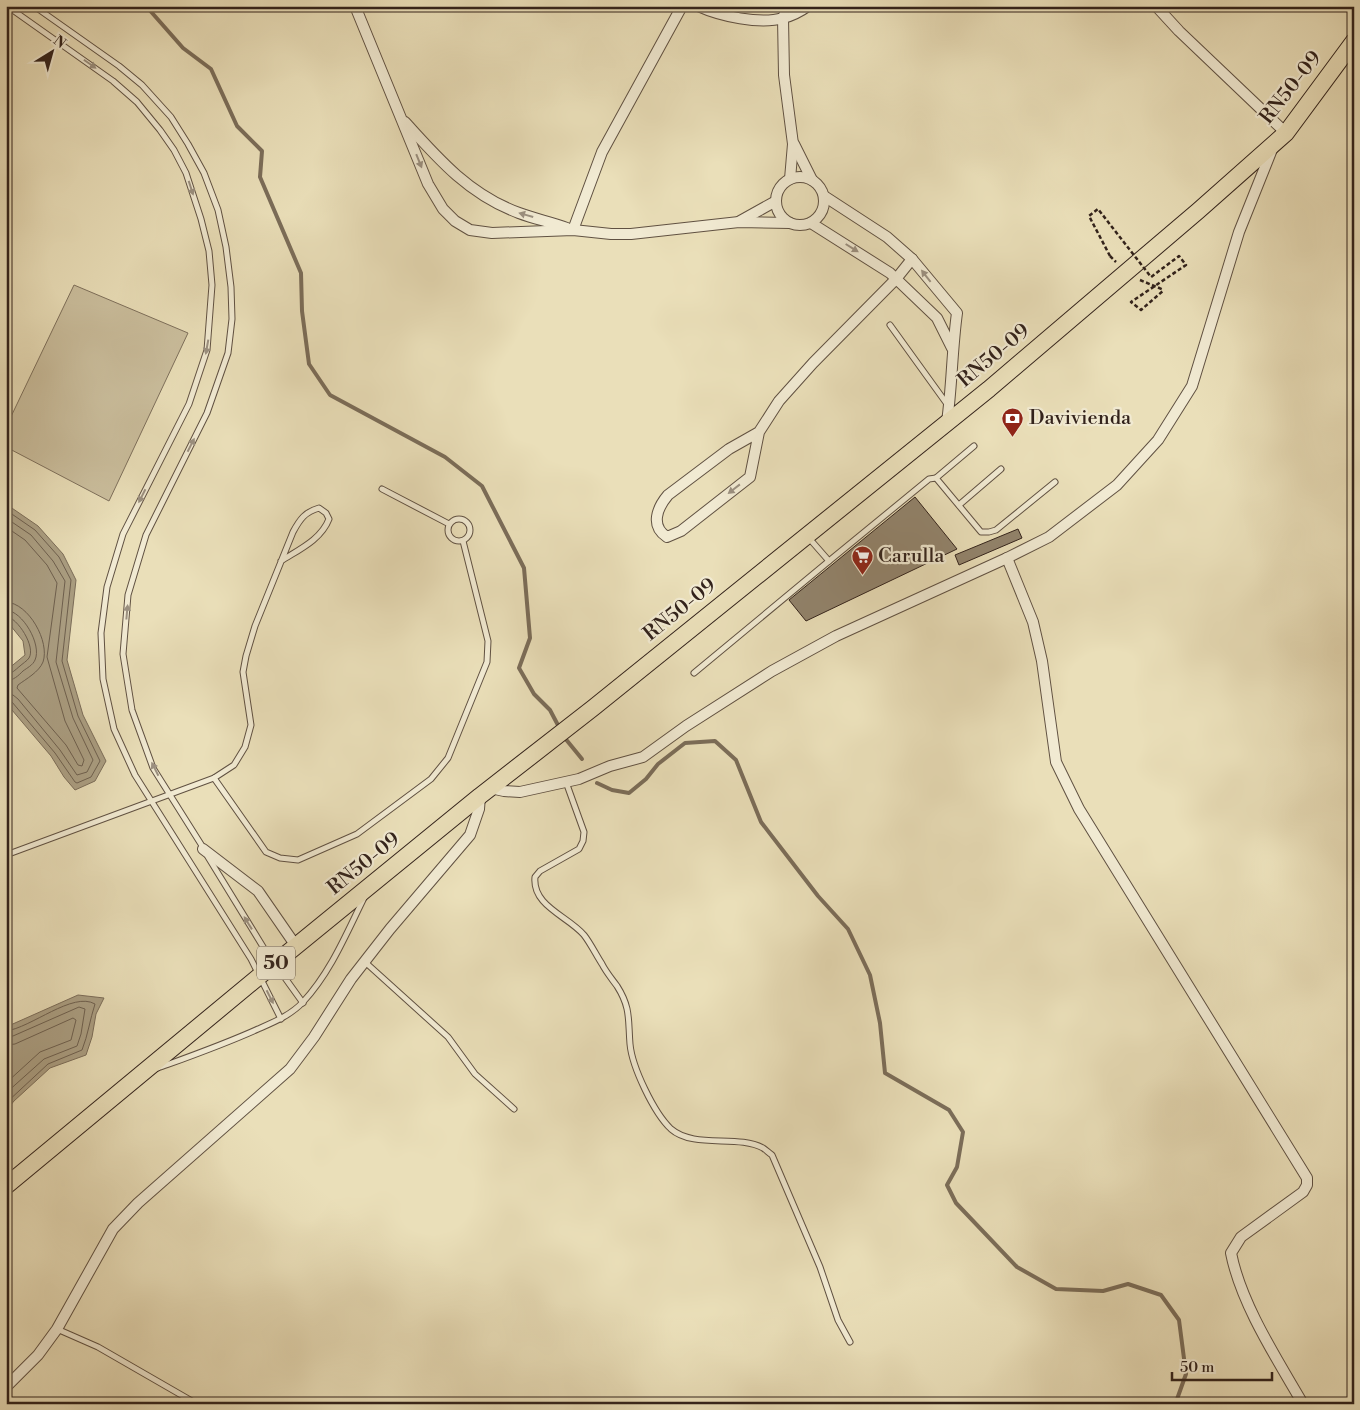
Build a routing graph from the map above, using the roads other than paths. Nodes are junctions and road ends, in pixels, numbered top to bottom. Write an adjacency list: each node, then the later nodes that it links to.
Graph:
1 (7, 6): 46 (lane, one-way to 46)
2 (34, 6): 45 (lane, one-way to 2)
3 (354, 6): 11 (street)
4 (682, 6): 22 (street)
5 (698, 6): 9 (street)
6 (788, 6): 9 (street)
7 (808, 6): 9 (street)
8 (1156, 6): 12 (street)
9 (783, 18): 13 (street)
10 (1353, 45): 12 (main road, RN50-09 / 50)
11 (400, 116): 22 (street, one-way to 11); 22 (street, one-way to 22)
12 (1286, 133): 14 (main road, RN50-09 / 50)
13 (793, 144): 15 (street); 16 (street)
14 (1274, 144): 27 (main road, RN50-09 / 50); 38 (street)
15 (790, 179): 16 (street); 18 (street)
16 (812, 180): 17 (street)
17 (824, 196): 21 (street); 23 (street)
18 (776, 201): 19 (street); 20 (street)
19 (739, 222): 20 (street); 22 (street)
20 (790, 222): 21 (street)
21 (811, 223): 24 (street, one-way to 24)
22 (572, 230)
23 (912, 259): 24 (street); 26 (street, one-way to 23)
24 (896, 279): 26 (street); 28 (street)
25 (890, 325): 27 (lane)
26 (952, 348): 27 (street)
27 (948, 414): 36 (main road, RN50-09 / 50)
28 (759, 432): 28 (street, one-way to 28)
29 (974, 446): 31 (lane)
30 (1001, 469): 34 (lane)
31 (936, 478): 34 (lane); 40 (lane)
32 (1056, 482): 34 (lane)
33 (382, 489): 35 (lane)
34 (959, 505)
35 (449, 524): 37 (lane); 37 (lane)
36 (806, 535): 40 (lane); 44 (main road, RN50-09 / 50)
37 (463, 541): 42 (lane)
38 (1007, 558): 43 (street); 63 (street)
39 (281, 561): 39 (lane); 42 (lane)
40 (829, 561): 41 (lane)
41 (694, 673)
42 (214, 778): 45 (lane)
43 (566, 782): 44 (street); 60 (lane)
44 (485, 792): 49 (main road, RN50-09 / 50); 51 (street)
45 (170, 795): 46 (lane); 47 (lane)
46 (150, 801): 48 (lane); 53 (lane)
47 (203, 848): 50 (street); 52 (lane, one-way to 47)
48 (6, 856)
49 (371, 886): 50 (main road, RN50-09 / 50); 54 (lane)
50 (296, 946): 52 (main road, RN50-09 / 50)
51 (364, 962): 57 (lane); 59 (street)
52 (274, 964): 53 (main road, RN50-09 / 50); 54 (lane)
53 (259, 976): 55 (lane, one-way to 55); 56 (main road, RN50-09 / 50)
54 (302, 1003): 55 (lane)
55 (281, 1019): 56 (lane)
56 (141, 1075): 58 (main road, RN50-09 / 50)
57 (514, 1109)
58 (6, 1186)
59 (57, 1330): 61 (street); 62 (lane)
60 (850, 1342)
61 (6, 1387)
62 (197, 1404)
63 (1303, 1404)

